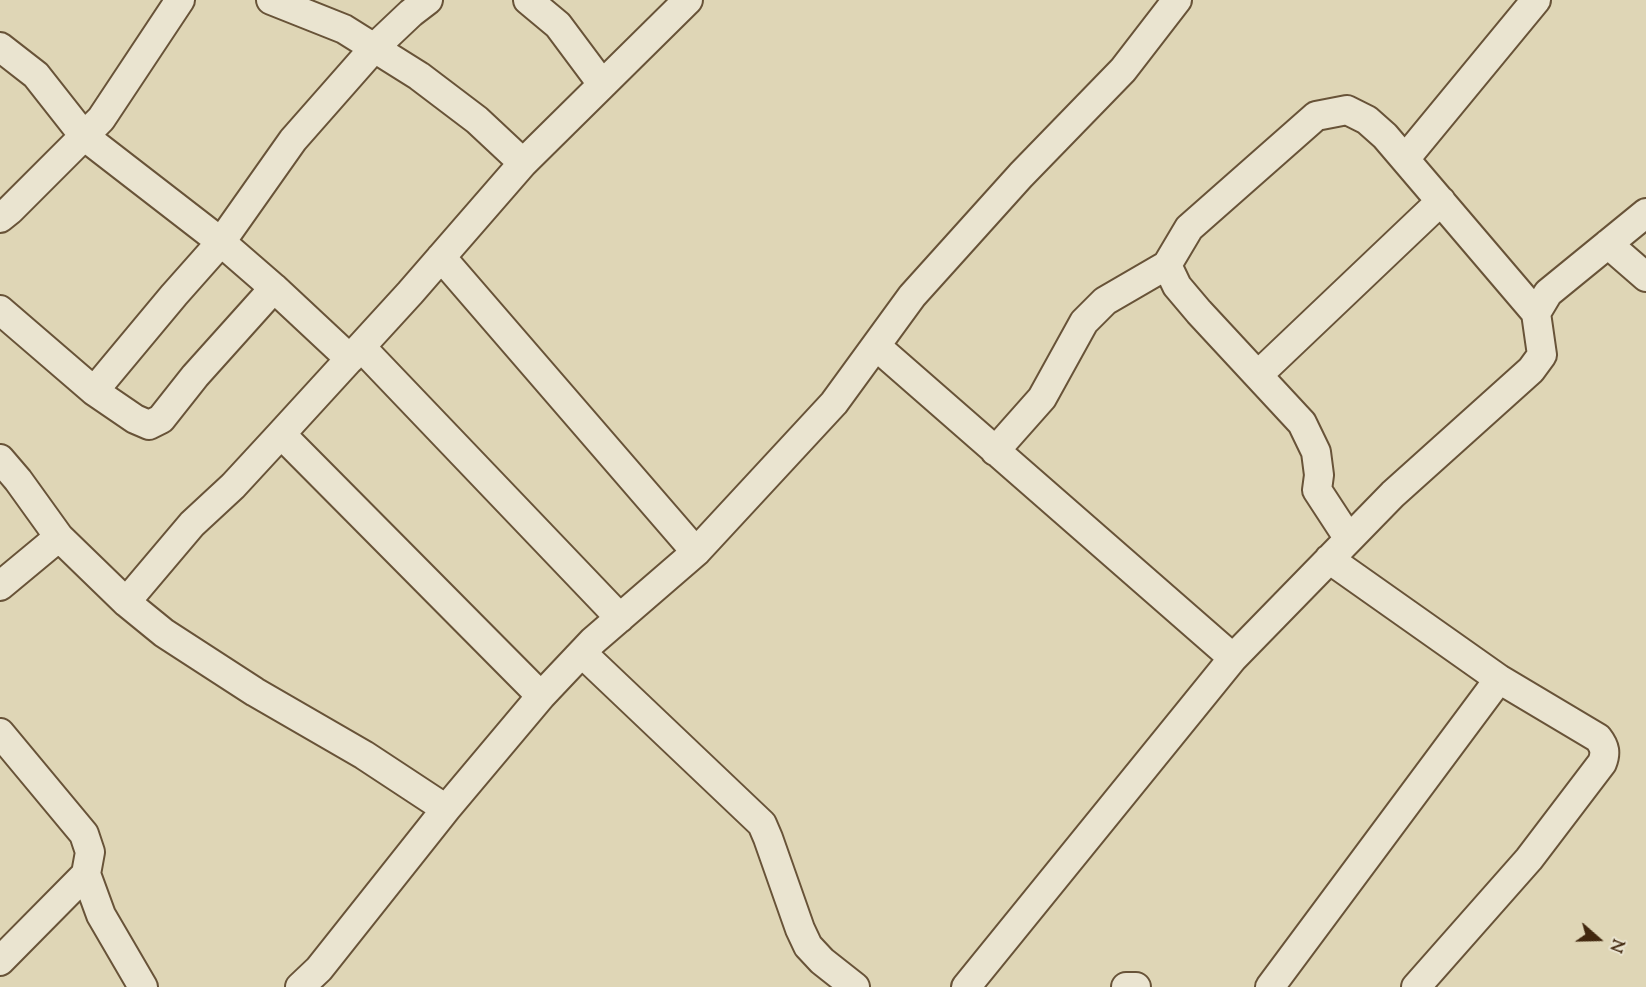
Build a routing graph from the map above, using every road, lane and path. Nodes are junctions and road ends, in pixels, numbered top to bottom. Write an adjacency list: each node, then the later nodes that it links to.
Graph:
1 (180, 0): 11 (street)
2 (271, 0): 9 (street)
3 (428, 0): 9 (street)
4 (528, 0): 10 (street)
5 (688, 0): 10 (street)
6 (1177, 0): 25 (street)
7 (1536, 0): 12 (street)
8 (0, 47): 11 (street)
9 (374, 48): 13 (street); 17 (street)
10 (602, 84): 13 (street)
11 (84, 136): 16 (street); 17 (street)
12 (1405, 159): 14 (street); 20 (street)
13 (523, 163): 19 (street)
14 (1441, 201): 24 (street); 27 (street)
15 (1646, 213): 18 (street)
16 (0, 218)
17 (221, 242): 22 (street); 28 (street)
18 (1608, 244): 21 (street); 24 (street)
19 (441, 257): 26 (street); 34 (street)
20 (1167, 265): 27 (street); 30 (street)
21 (1646, 277)
22 (274, 288): 26 (street); 28 (street)
23 (0, 310): 28 (street)
24 (1536, 313): 33 (street)
25 (876, 346): 30 (street); 34 (street)
26 (356, 353): 29 (street); 38 (street)
27 (1258, 375): 33 (street)
28 (94, 391)
29 (281, 434): 37 (street); 42 (street)
30 (995, 451): 40 (street)
31 (0, 459): 32 (street)
32 (59, 537): 36 (street); 37 (street)
33 (1349, 539): 35 (street)
34 (696, 552): 38 (street)
35 (1329, 560): 40 (street); 41 (street)
36 (0, 586)
37 (126, 602): 44 (street)
38 (620, 618): 39 (street)
39 (582, 653): 42 (street); 49 (street)
40 (1233, 658): 50 (street)
41 (1499, 679): 53 (street); 54 (street)
42 (541, 696): 44 (street)
43 (0, 733): 45 (street)
44 (446, 809): 48 (street)
45 (86, 874): 46 (street); 47 (street)
46 (0, 961)
47 (142, 987)
48 (300, 987)
49 (855, 987)
50 (966, 987)
51 (1126, 987): 52 (street)
52 (1136, 987)
53 (1270, 987)
54 (1416, 987)

